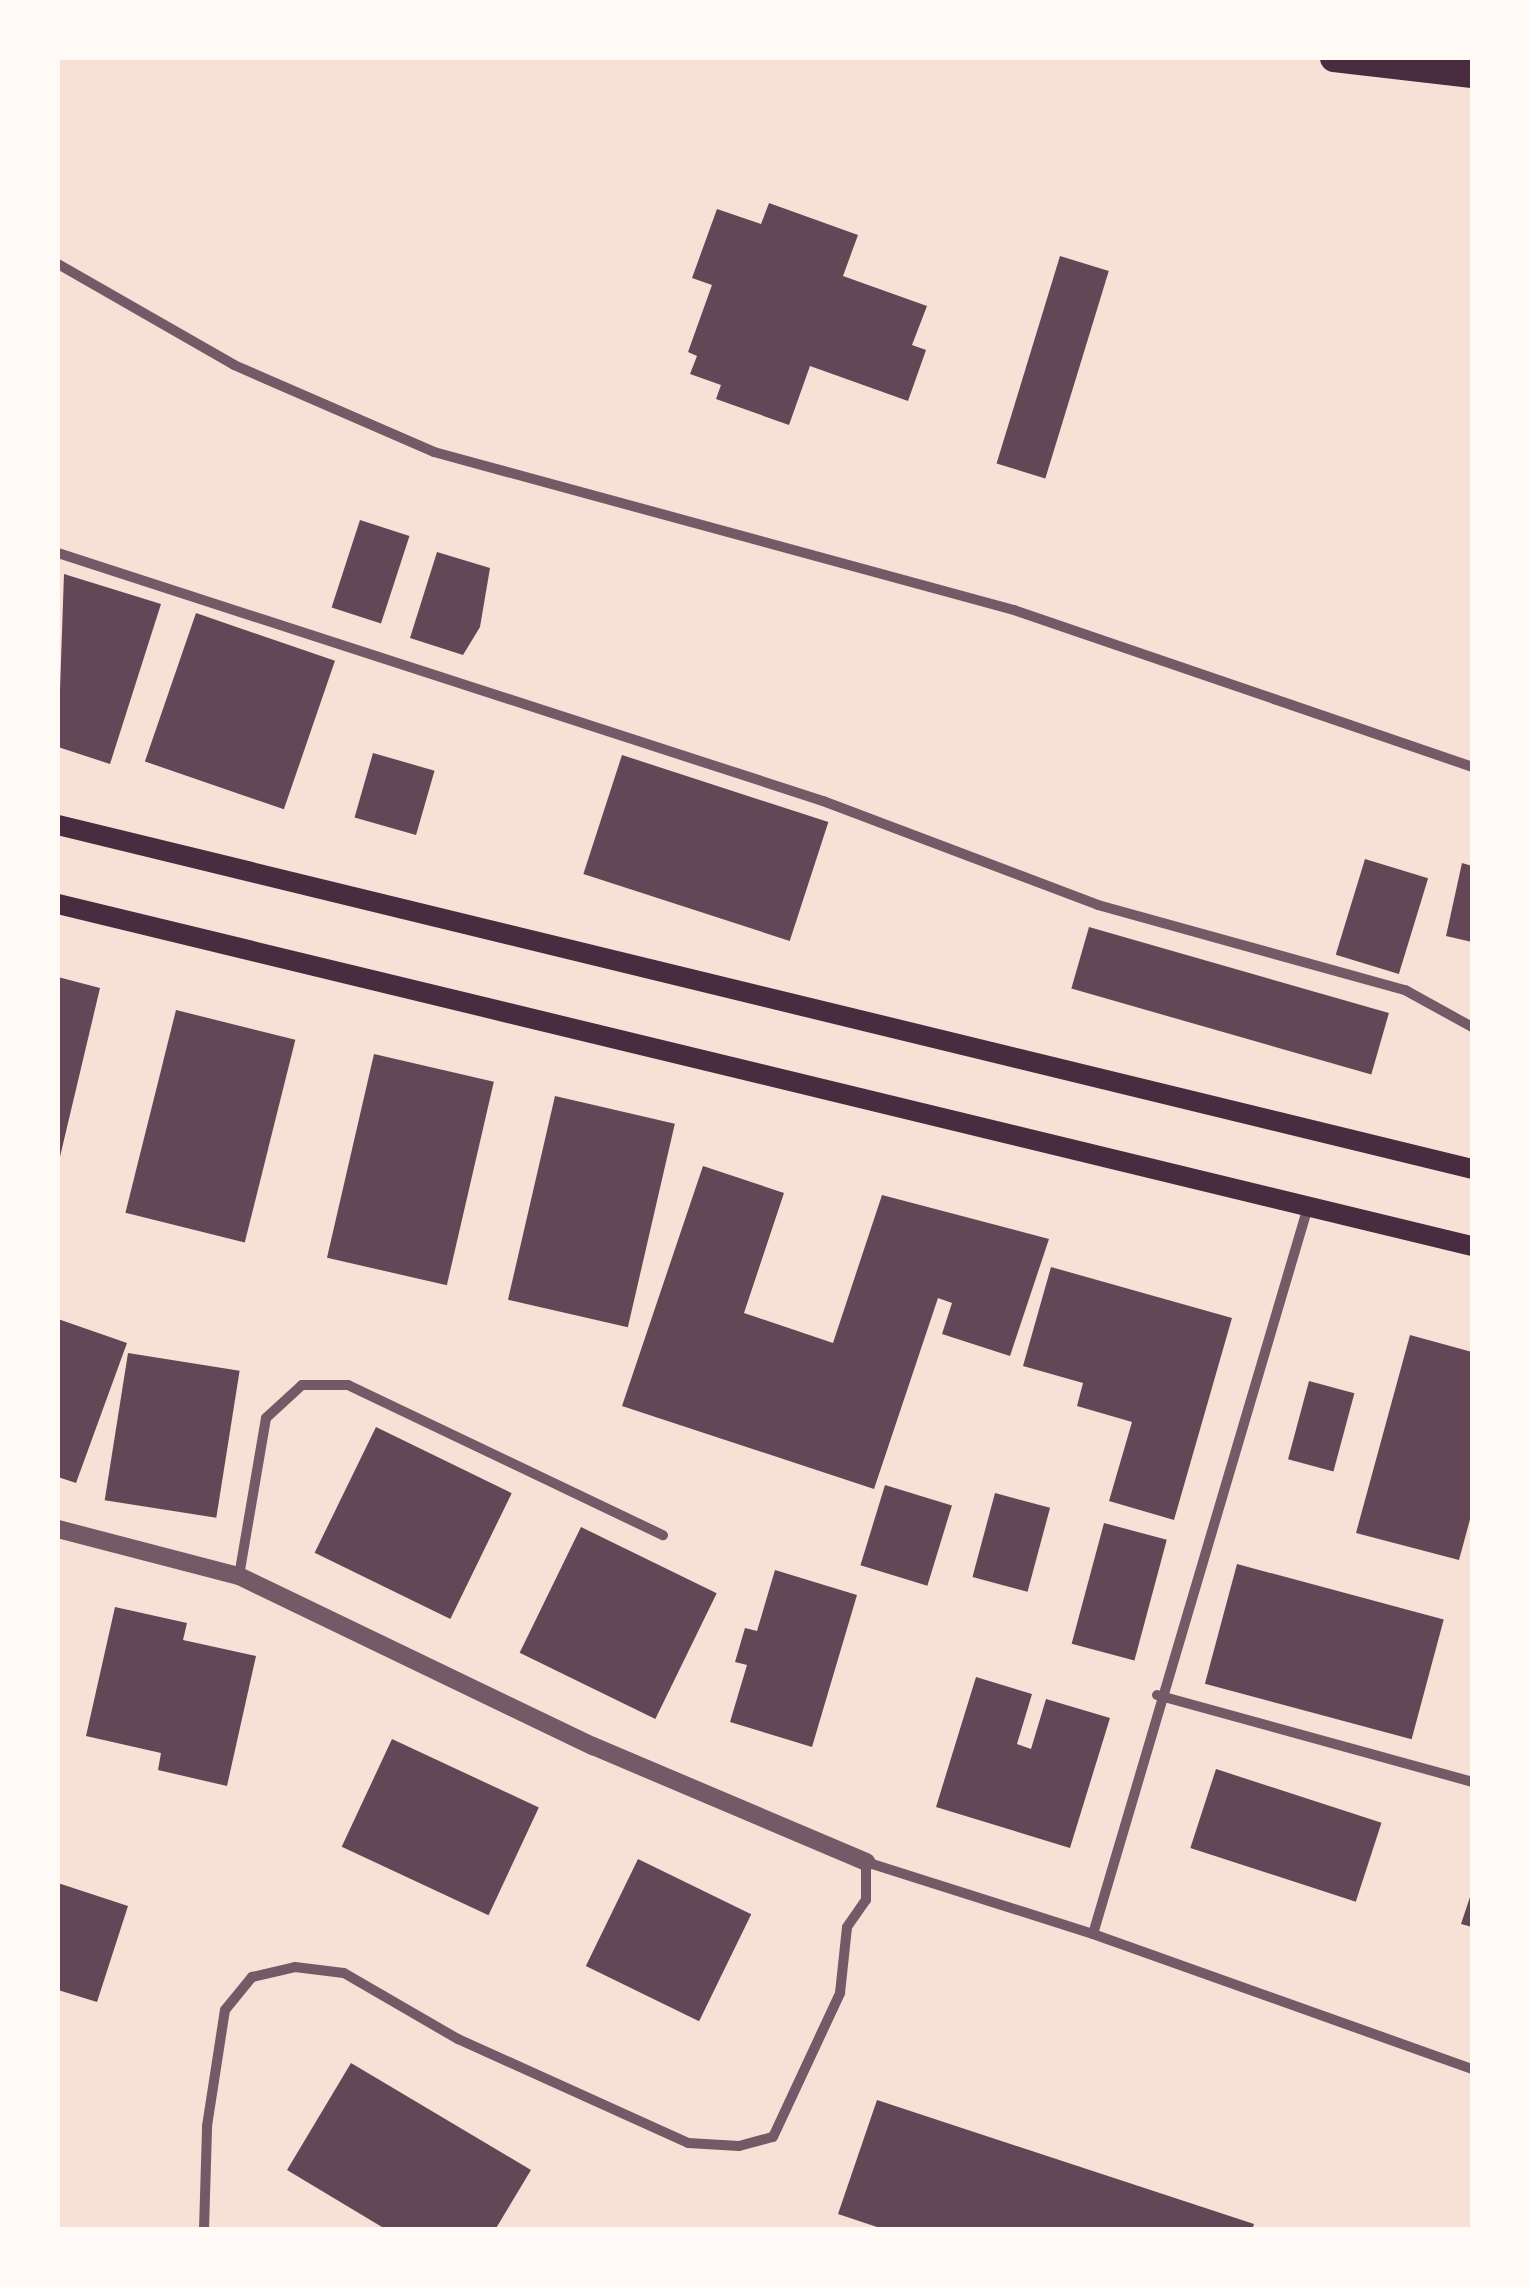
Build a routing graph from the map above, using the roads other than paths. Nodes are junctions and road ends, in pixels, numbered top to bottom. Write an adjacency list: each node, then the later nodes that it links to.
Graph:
1 (1334, 58): 2 (highway)
2 (1472, 74)
3 (58, 264): 5 (street)
4 (58, 553): 8 (street)
5 (1472, 767)
6 (58, 825): 9 (main road)
7 (58, 904): 10 (main road)
8 (1472, 1027)
9 (1472, 1169)
10 (1308, 1206): 11 (main road); 15 (street)
11 (1472, 1246)
12 (58, 1529): 14 (street)
13 (663, 1535): 14 (street)
14 (239, 1576): 17 (street)
15 (1157, 1695): 16 (street); 18 (street)
16 (1472, 1782)
17 (866, 1862): 18 (street); 20 (street)
18 (1093, 1934): 19 (street)
19 (1472, 2069)
20 (204, 2230)

